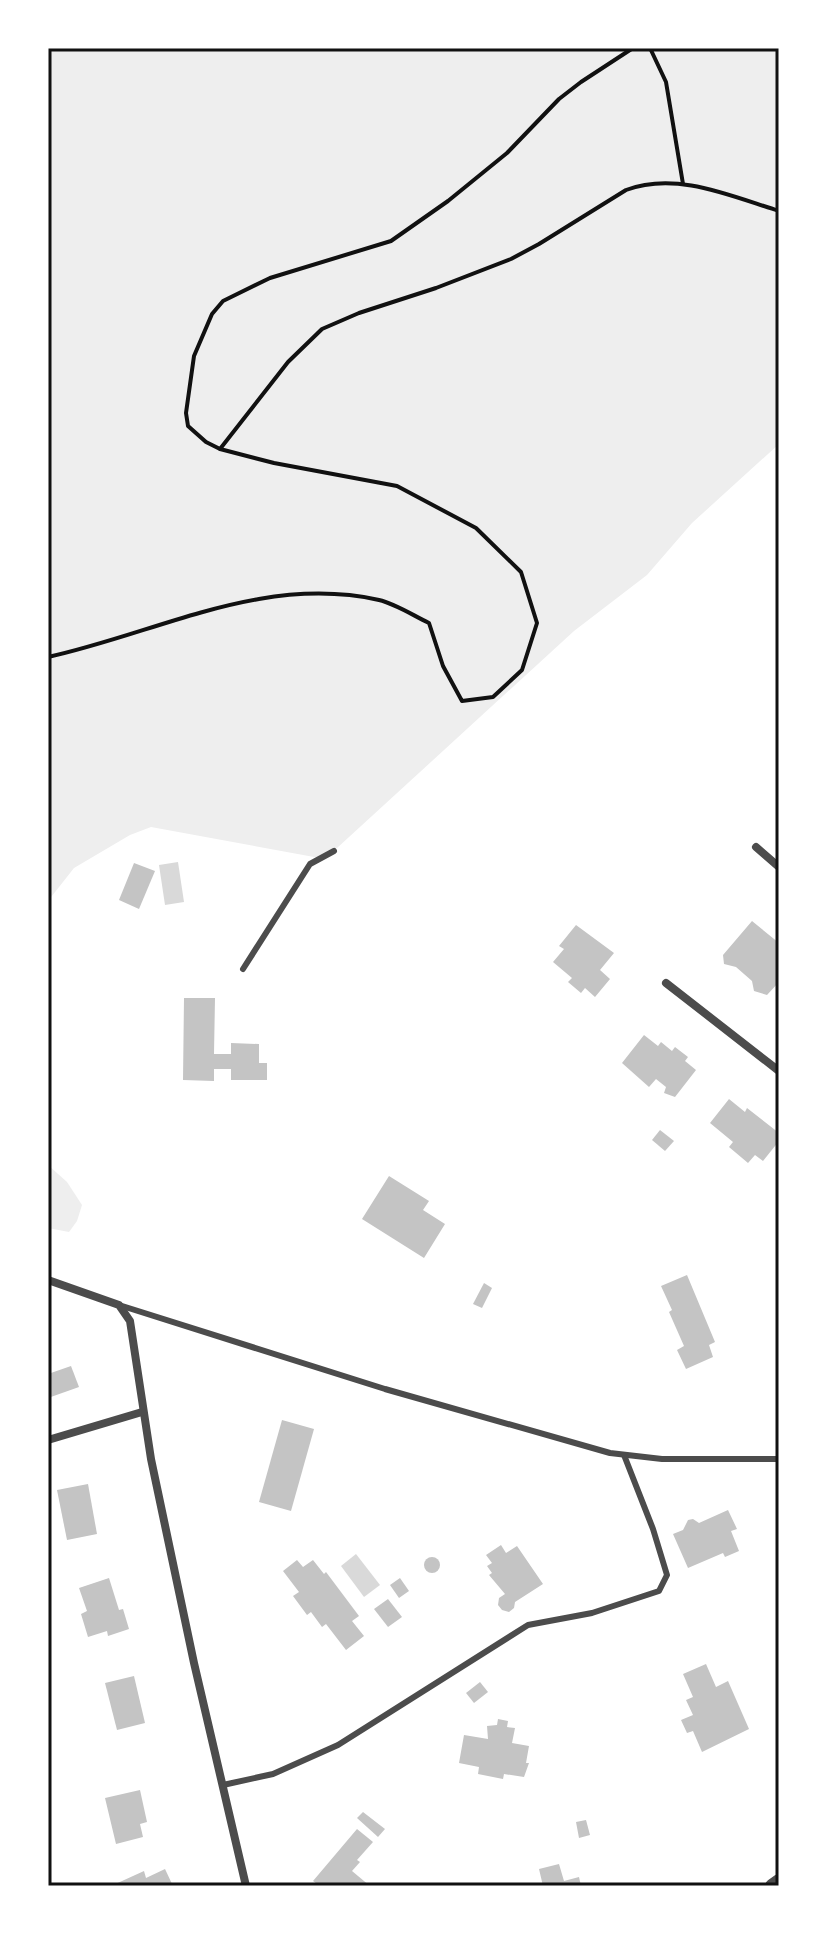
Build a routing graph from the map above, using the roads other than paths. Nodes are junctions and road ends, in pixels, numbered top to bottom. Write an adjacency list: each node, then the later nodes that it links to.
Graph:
1 (756, 847): 3 (street)
2 (334, 851): 4 (lane)
3 (779, 867)
4 (243, 969)
5 (666, 983): 6 (street)
6 (779, 1071)
7 (48, 1280): 8 (street)
8 (119, 1305): 9 (street); 11 (lane)
9 (142, 1412): 10 (street); 13 (street)
10 (48, 1440)
11 (624, 1455): 12 (lane); 13 (lane)
12 (779, 1459)
13 (223, 1785): 15 (street)
14 (779, 1881): 16 (street)
15 (246, 1886)
16 (772, 1886)

